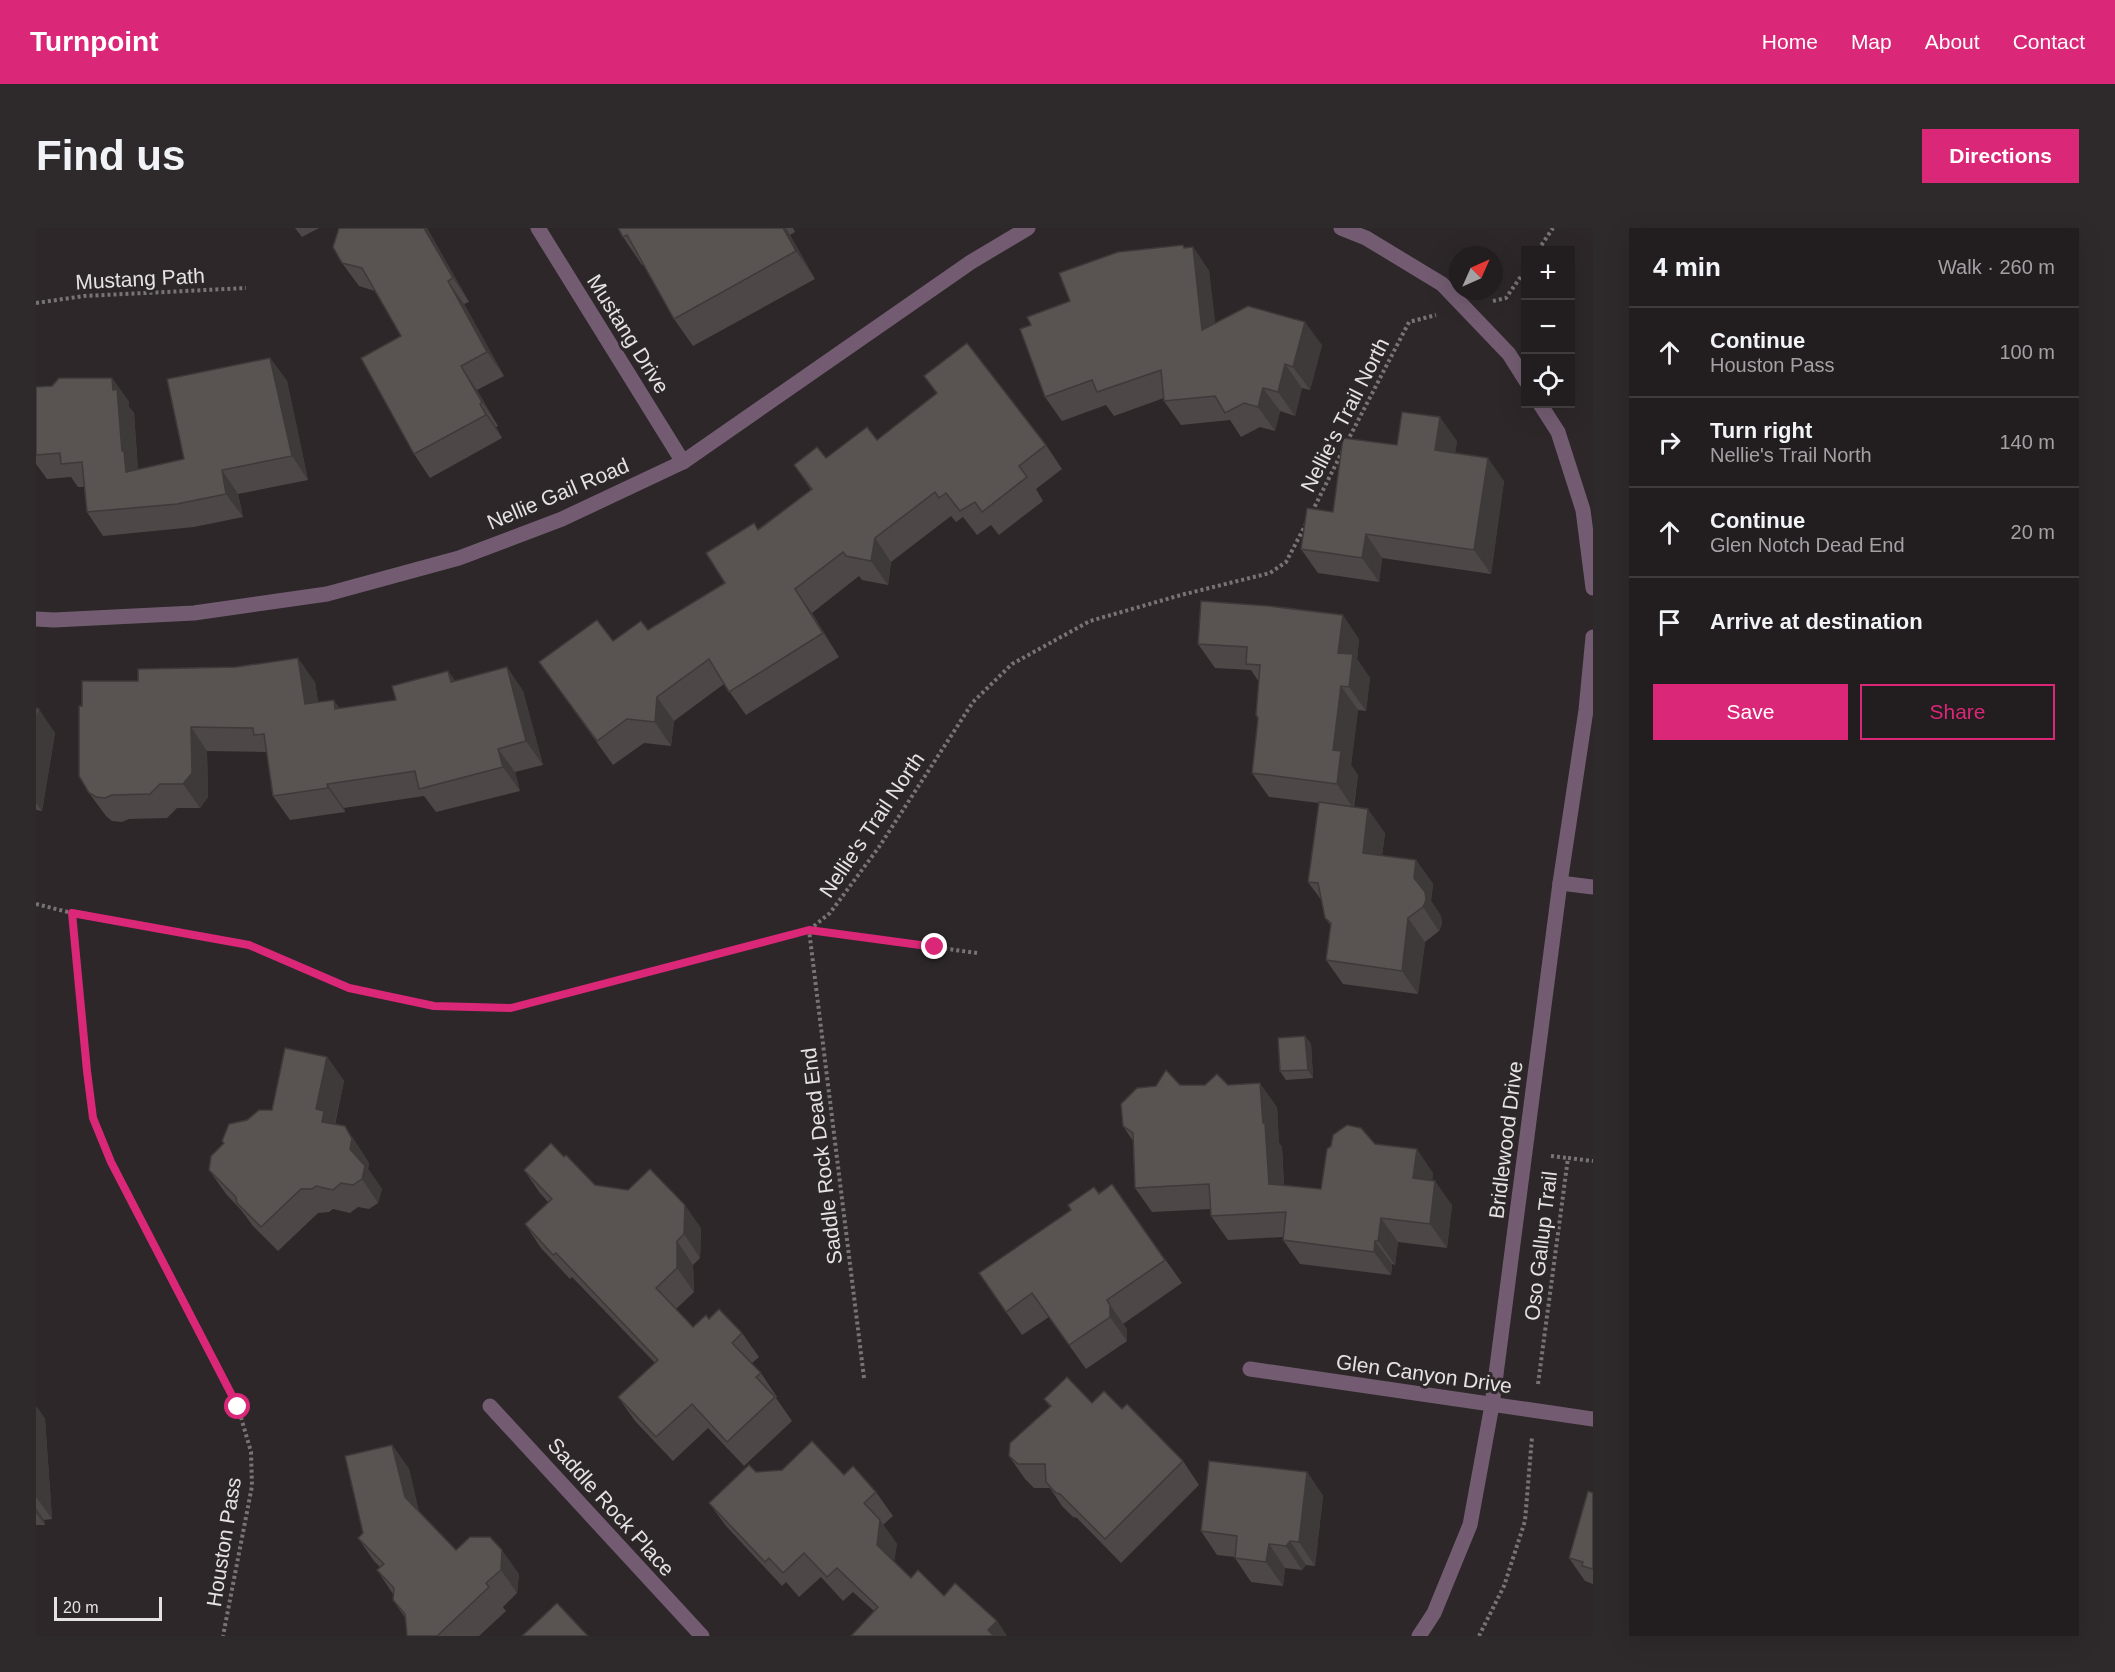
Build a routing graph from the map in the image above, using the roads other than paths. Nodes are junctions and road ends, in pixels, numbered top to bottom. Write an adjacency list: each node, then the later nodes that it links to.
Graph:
1 (538, 228): 6 (street, Mustang Drive)
2 (1028, 228): 6 (street, Nellie Gail Road)
3 (1341, 228): 4 (street)
4 (1521, 373)
5 (1543, 408): 7 (street)
6 (683, 462): 8 (street, Nellie Gail Road)
7 (1593, 588)
8 (36, 619)
9 (1593, 637): 10 (street, Bridlewood Drive)
10 (1560, 883): 11 (street); 13 (street, Bridlewood Drive)
11 (1593, 887)
12 (1250, 1370): 13 (street, Glen Canyon Drive)
13 (1492, 1405): 15 (street, Glen Canyon Drive); 17 (street, Bridlewood Drive)
14 (490, 1406): 16 (street, Saddle Rock Place)
15 (1593, 1419)
16 (702, 1636)
17 (1419, 1636)

